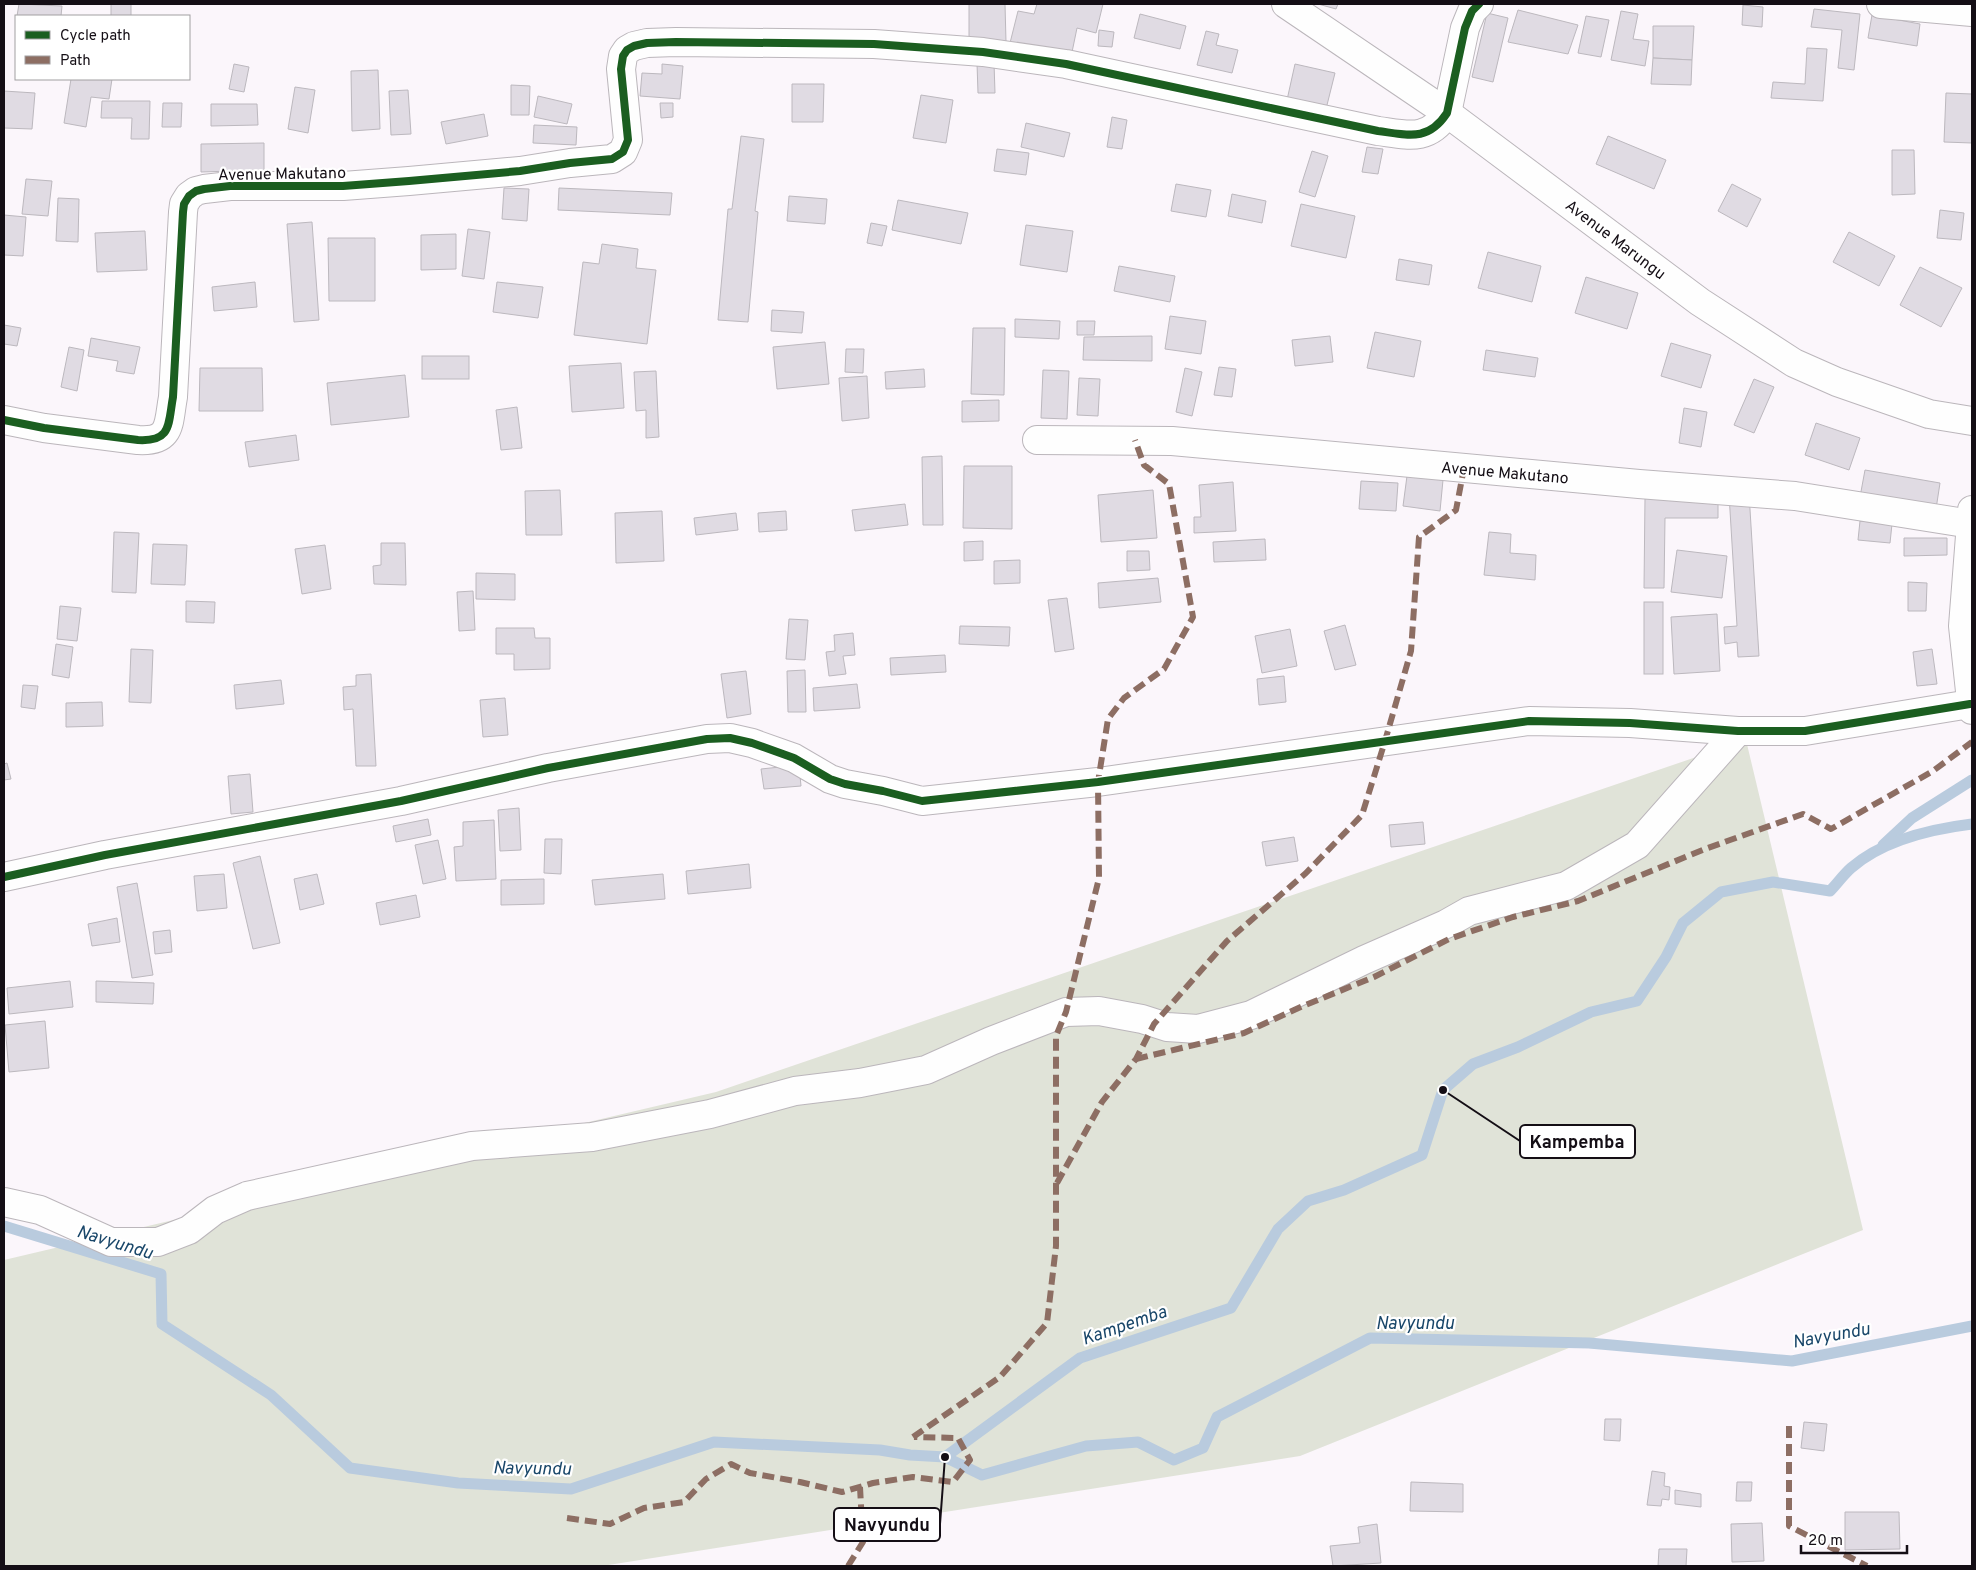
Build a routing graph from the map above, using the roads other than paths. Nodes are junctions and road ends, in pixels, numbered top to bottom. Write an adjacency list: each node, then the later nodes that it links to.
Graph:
1 (1286, 4): 5 (street, Avenue Marungu)
2 (1479, 4): 5 (street)
3 (1880, 4): 4 (street)
4 (1972, 12)
5 (1447, 113): 6 (street, Avenue Makutano); 7 (street, Avenue Marungu)
6 (4, 420)
7 (1972, 421)
8 (1037, 440): 9 (street, Avenue Makutano)
9 (1972, 517): 10 (street)
10 (1971, 707): 11 (street)
11 (1738, 732): 12 (street); 13 (street)
12 (4, 877)
13 (4, 1202)

